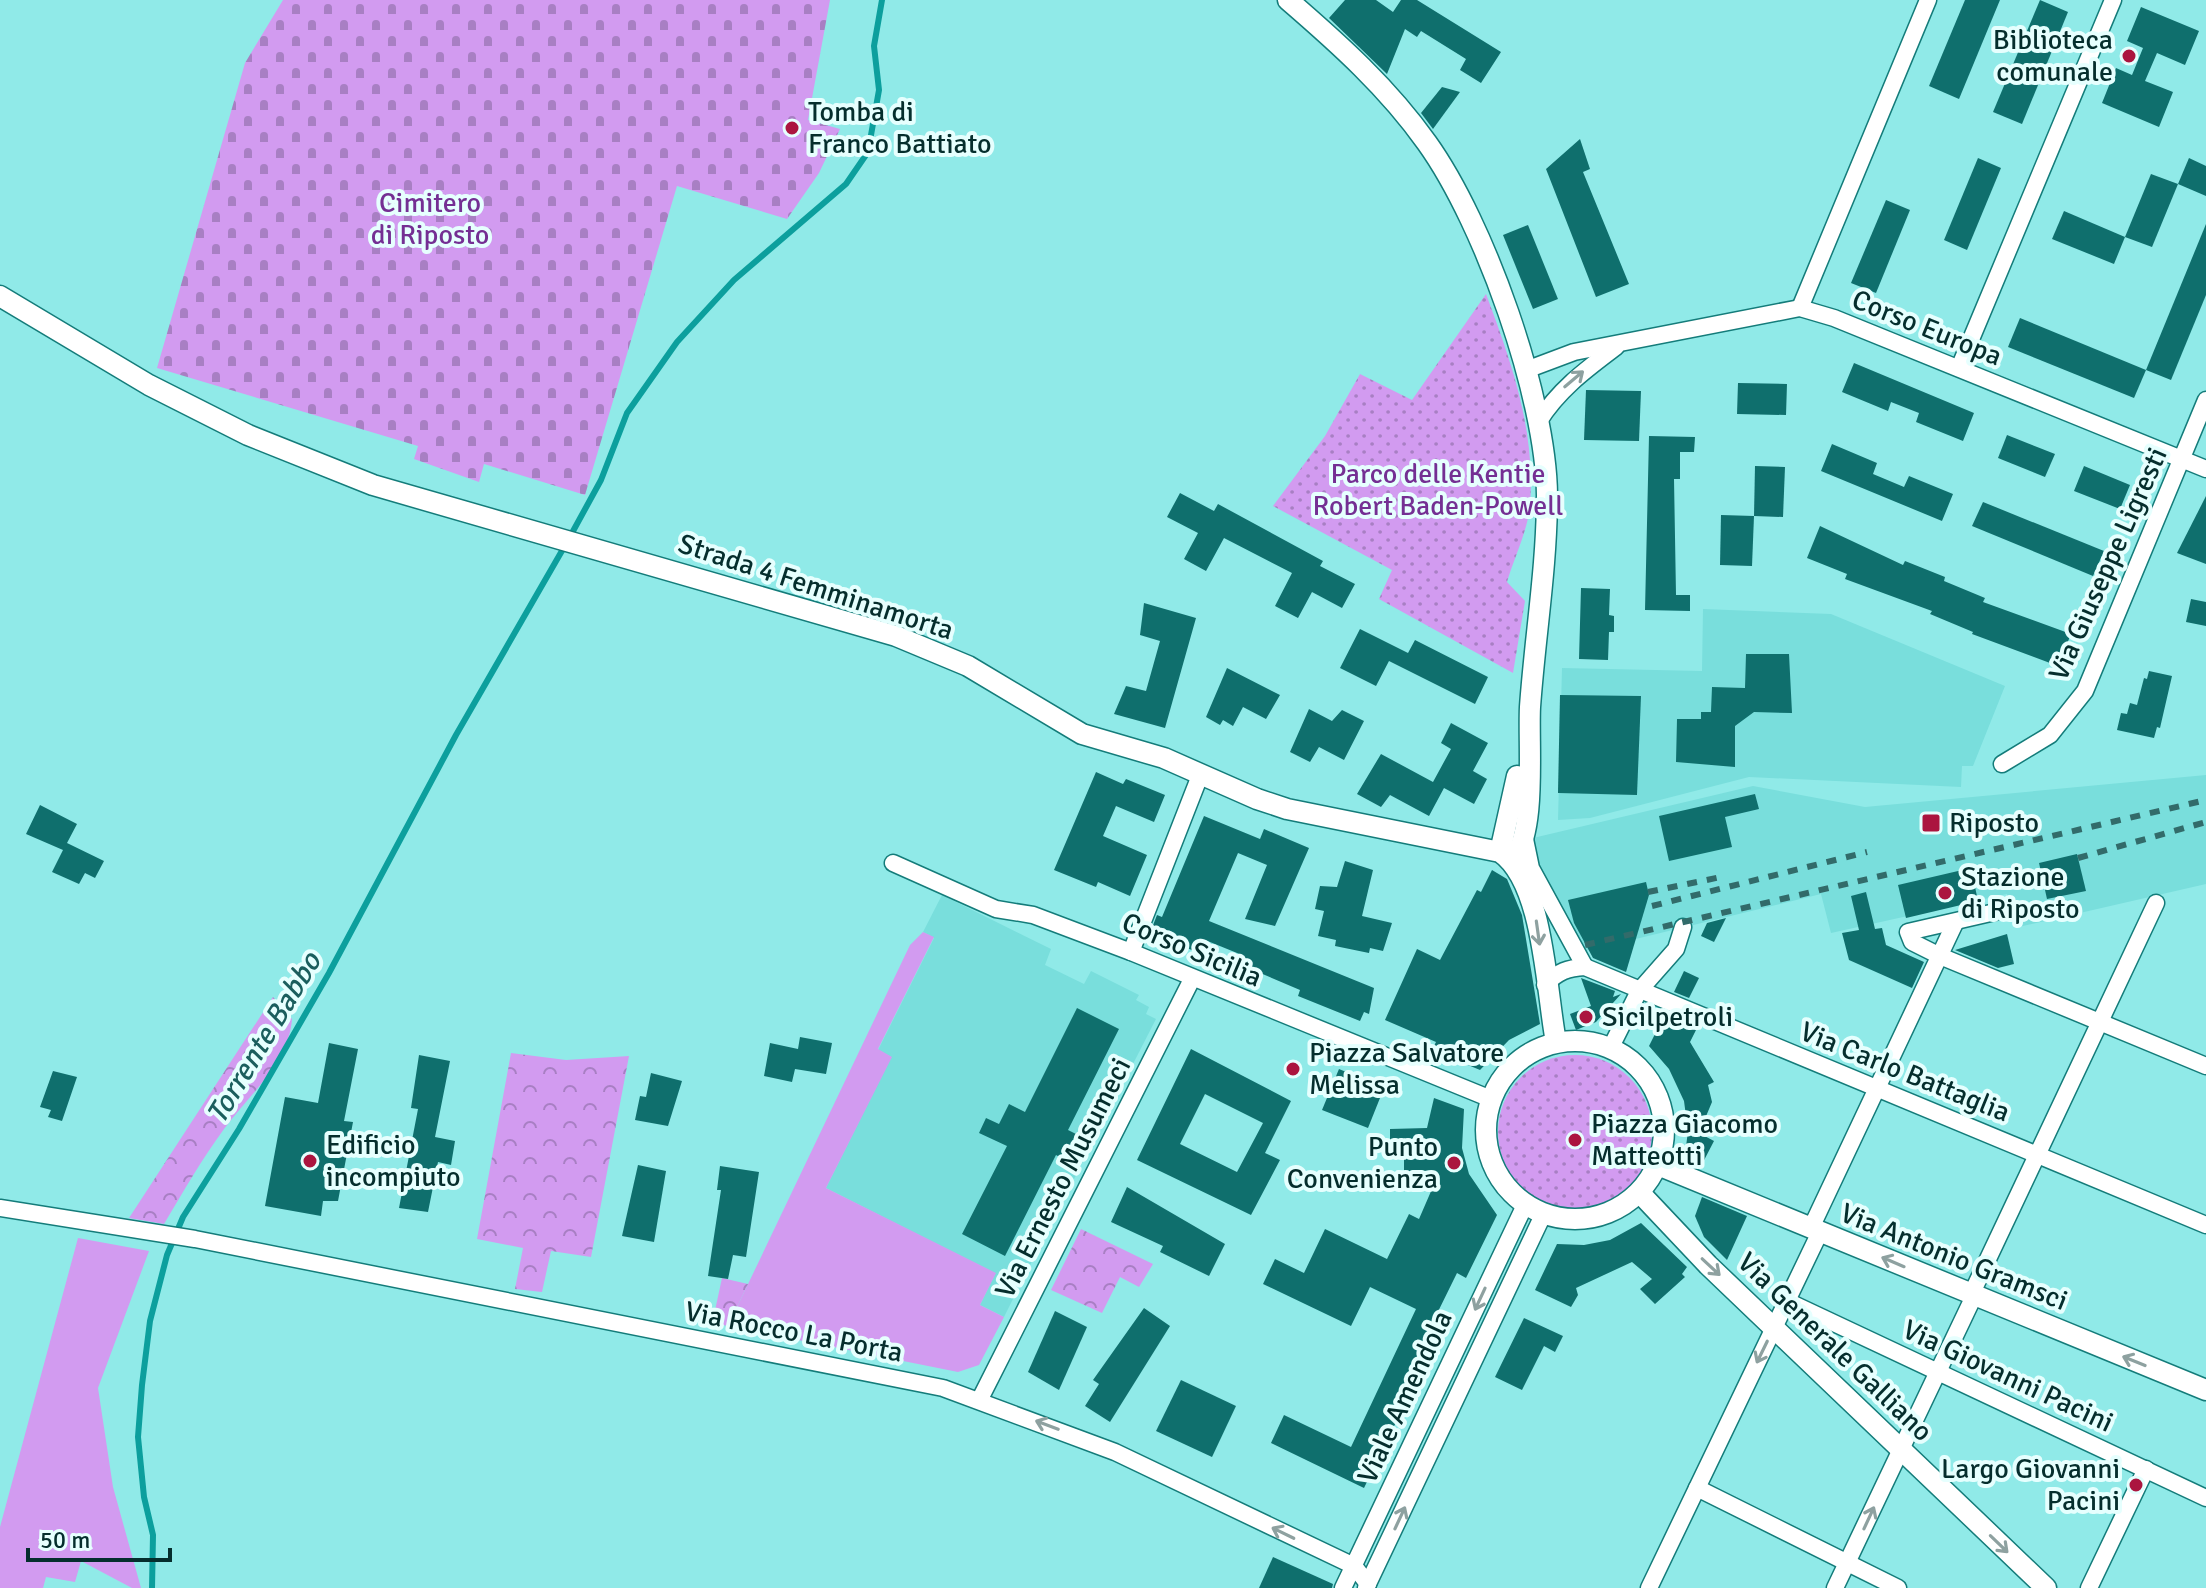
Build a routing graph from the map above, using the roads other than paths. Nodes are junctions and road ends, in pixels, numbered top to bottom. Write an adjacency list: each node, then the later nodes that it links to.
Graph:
1 (1288, 0): 8 (street)
2 (1928, 0): 5 (street)
3 (2113, 0): 7 (street)
4 (0, 296): 15 (street, Strada 4 Femminamorta)
5 (1800, 308): 6 (street, Corso Europa); 7 (street, Corso Europa)
6 (1617, 346): 8 (street, Corso Europa); 10 (street, one-way to 6)
7 (1959, 368): 11 (street, Corso Europa)
8 (1526, 370): 10 (street)
9 (2206, 400): 11 (street, Via Giuseppe Ligresti)
10 (1539, 421): 13 (street)
11 (2182, 460): 12 (street, Corso Europa); 14 (street, Via Giuseppe Ligresti)
12 (2206, 469)
13 (1530, 705): 16 (street); 16 (street)
14 (2002, 764)
15 (1201, 773): 16 (street, Strada 4 Femminamorta); 22 (street)
16 (1514, 860): 24 (street); 26 (street, one-way to 26)
17 (893, 863): 22 (street, Corso Sicilia)
18 (2156, 903): 28 (street)
19 (1995, 912): 20 (street)
20 (1955, 923): 23 (street); 23 (street)
21 (1683, 927): 27 (street)
22 (1131, 952): 25 (street, Corso Sicilia)
23 (1940, 956): 28 (street); 32 (street)
24 (1585, 967): 26 (street); 27 (street, Via Carlo Battaglia)
25 (1192, 979): 33 (street, Corso Sicilia); 47 (street, Via Ernesto Musumeci)
26 (1545, 985): 29 (street)
27 (1639, 991): 30 (street); 32 (street, Via Carlo Battaglia)
28 (2100, 1022): 31 (street); 34 (street)
29 (1556, 1042): 30 (street); 33 (street)
30 (1611, 1047): 35 (street)
31 (2206, 1066)
32 (1877, 1090): 34 (street, Via Carlo Battaglia); 41 (street)
33 (1491, 1099): 37 (street)
34 (2038, 1154): 40 (street, Via Carlo Battaglia); 42 (street)
35 (1658, 1165): 36 (street); 41 (street, Via Antonio Gramsci)
36 (1640, 1193): 39 (street); 44 (street, Via Generale Galliano, one-way to 44)
37 (1525, 1205): 39 (street); 53 (street, Viale Amendola, one-way to 53)
38 (0, 1208): 47 (street, Via Rocco La Porta)
39 (1543, 1215): 54 (street, Viale Amendola, one-way to 39)
40 (2206, 1225)
41 (1816, 1230): 42 (street, Via Antonio Gramsci, one-way to 41); 43 (street)
42 (1973, 1295): 45 (street); 46 (street, Via Antonio Gramsci, one-way to 42)
43 (1787, 1301): 44 (street); 45 (street, Via Giovanni Pacini)
44 (1775, 1326): 48 (street, Via Generale Galliano); 50 (street, one-way to 50)
45 (1938, 1372): 48 (street); 49 (street, Via Giovanni Pacini)
46 (2206, 1390)
47 (980, 1399): 53 (street, Via Rocco La Porta, one-way to 47)
48 (1901, 1449): 52 (street, one-way to 48); 59 (street, Via Generale Galliano, one-way to 59)
49 (2146, 1469): 51 (street, Via Giovanni Pacini); 60 (street)
50 (1697, 1488): 52 (street); 56 (street)
51 (2206, 1498)
52 (1847, 1563): 57 (street); 58 (street)
53 (1354, 1566): 54 (street); 55 (street, Viale Amendola)
54 (1367, 1586)
55 (1343, 1588)
56 (1649, 1588)
57 (1835, 1588)
58 (1898, 1588)
59 (2046, 1588)
60 (2089, 1588)

